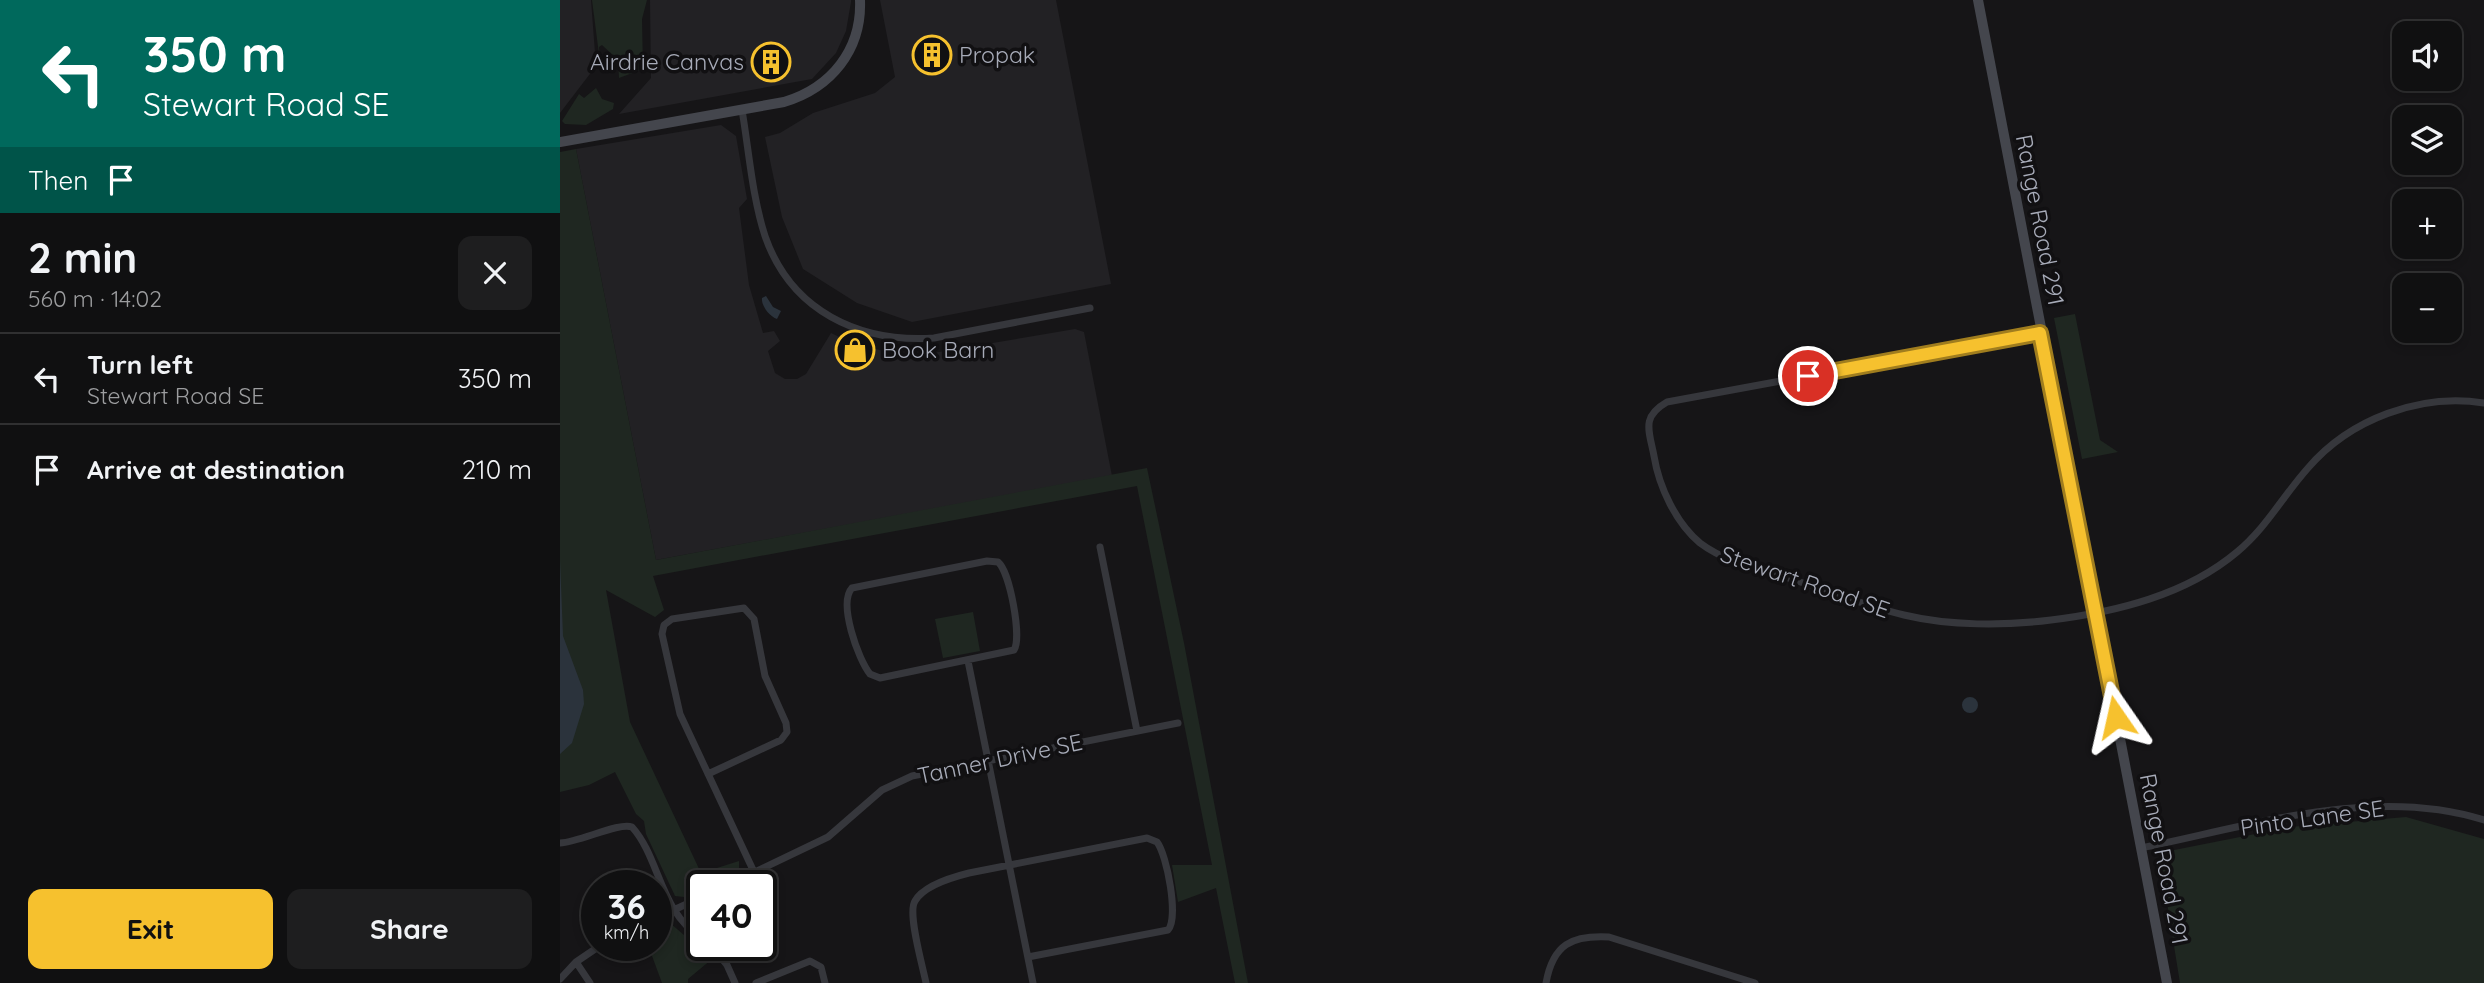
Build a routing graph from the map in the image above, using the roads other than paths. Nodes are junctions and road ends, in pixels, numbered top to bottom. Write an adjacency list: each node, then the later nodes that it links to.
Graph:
1 (860, 0): 3 (street)
2 (1978, 0): 6 (street, Range Road 291)
3 (742, 110): 4 (street); 5 (street)
4 (560, 142)
5 (1090, 308)
6 (2040, 333): 9 (street, Range Road 291); 9 (street, Stewart Road SE)
7 (2484, 403): 9 (street)
8 (1100, 547): 12 (street)
9 (2097, 612): 17 (street, Range Road 291)
10 (968, 661): 10 (street); 13 (street)
11 (1178, 723): 12 (street, Tanner Drive SE)
12 (1137, 732): 13 (street, Tanner Drive SE)
13 (988, 760): 18 (street); 20 (street, Tanner Drive SE)
14 (708, 774): 14 (street); 19 (street)
15 (2484, 820): 17 (street, Pinto Lane SE)
16 (560, 843): 22 (street)
17 (2141, 848): 37 (street, Range Road 291)
18 (1009, 865): 24 (street); 24 (street); 33 (street)
19 (753, 870)
20 (758, 870)
21 (686, 904): 22 (street)
22 (674, 910): 23 (street)
23 (686, 927)
24 (1028, 957): 34 (street)
25 (581, 959): 27 (street)
26 (724, 961): 30 (street)
27 (576, 962): 28 (street); 29 (street)
28 (560, 979)
29 (590, 983)
30 (735, 983)
31 (756, 983): 32 (street)
32 (825, 983)
33 (926, 983)
34 (1033, 983)
35 (1546, 983): 36 (street)
36 (1755, 983)
37 (2167, 983)

